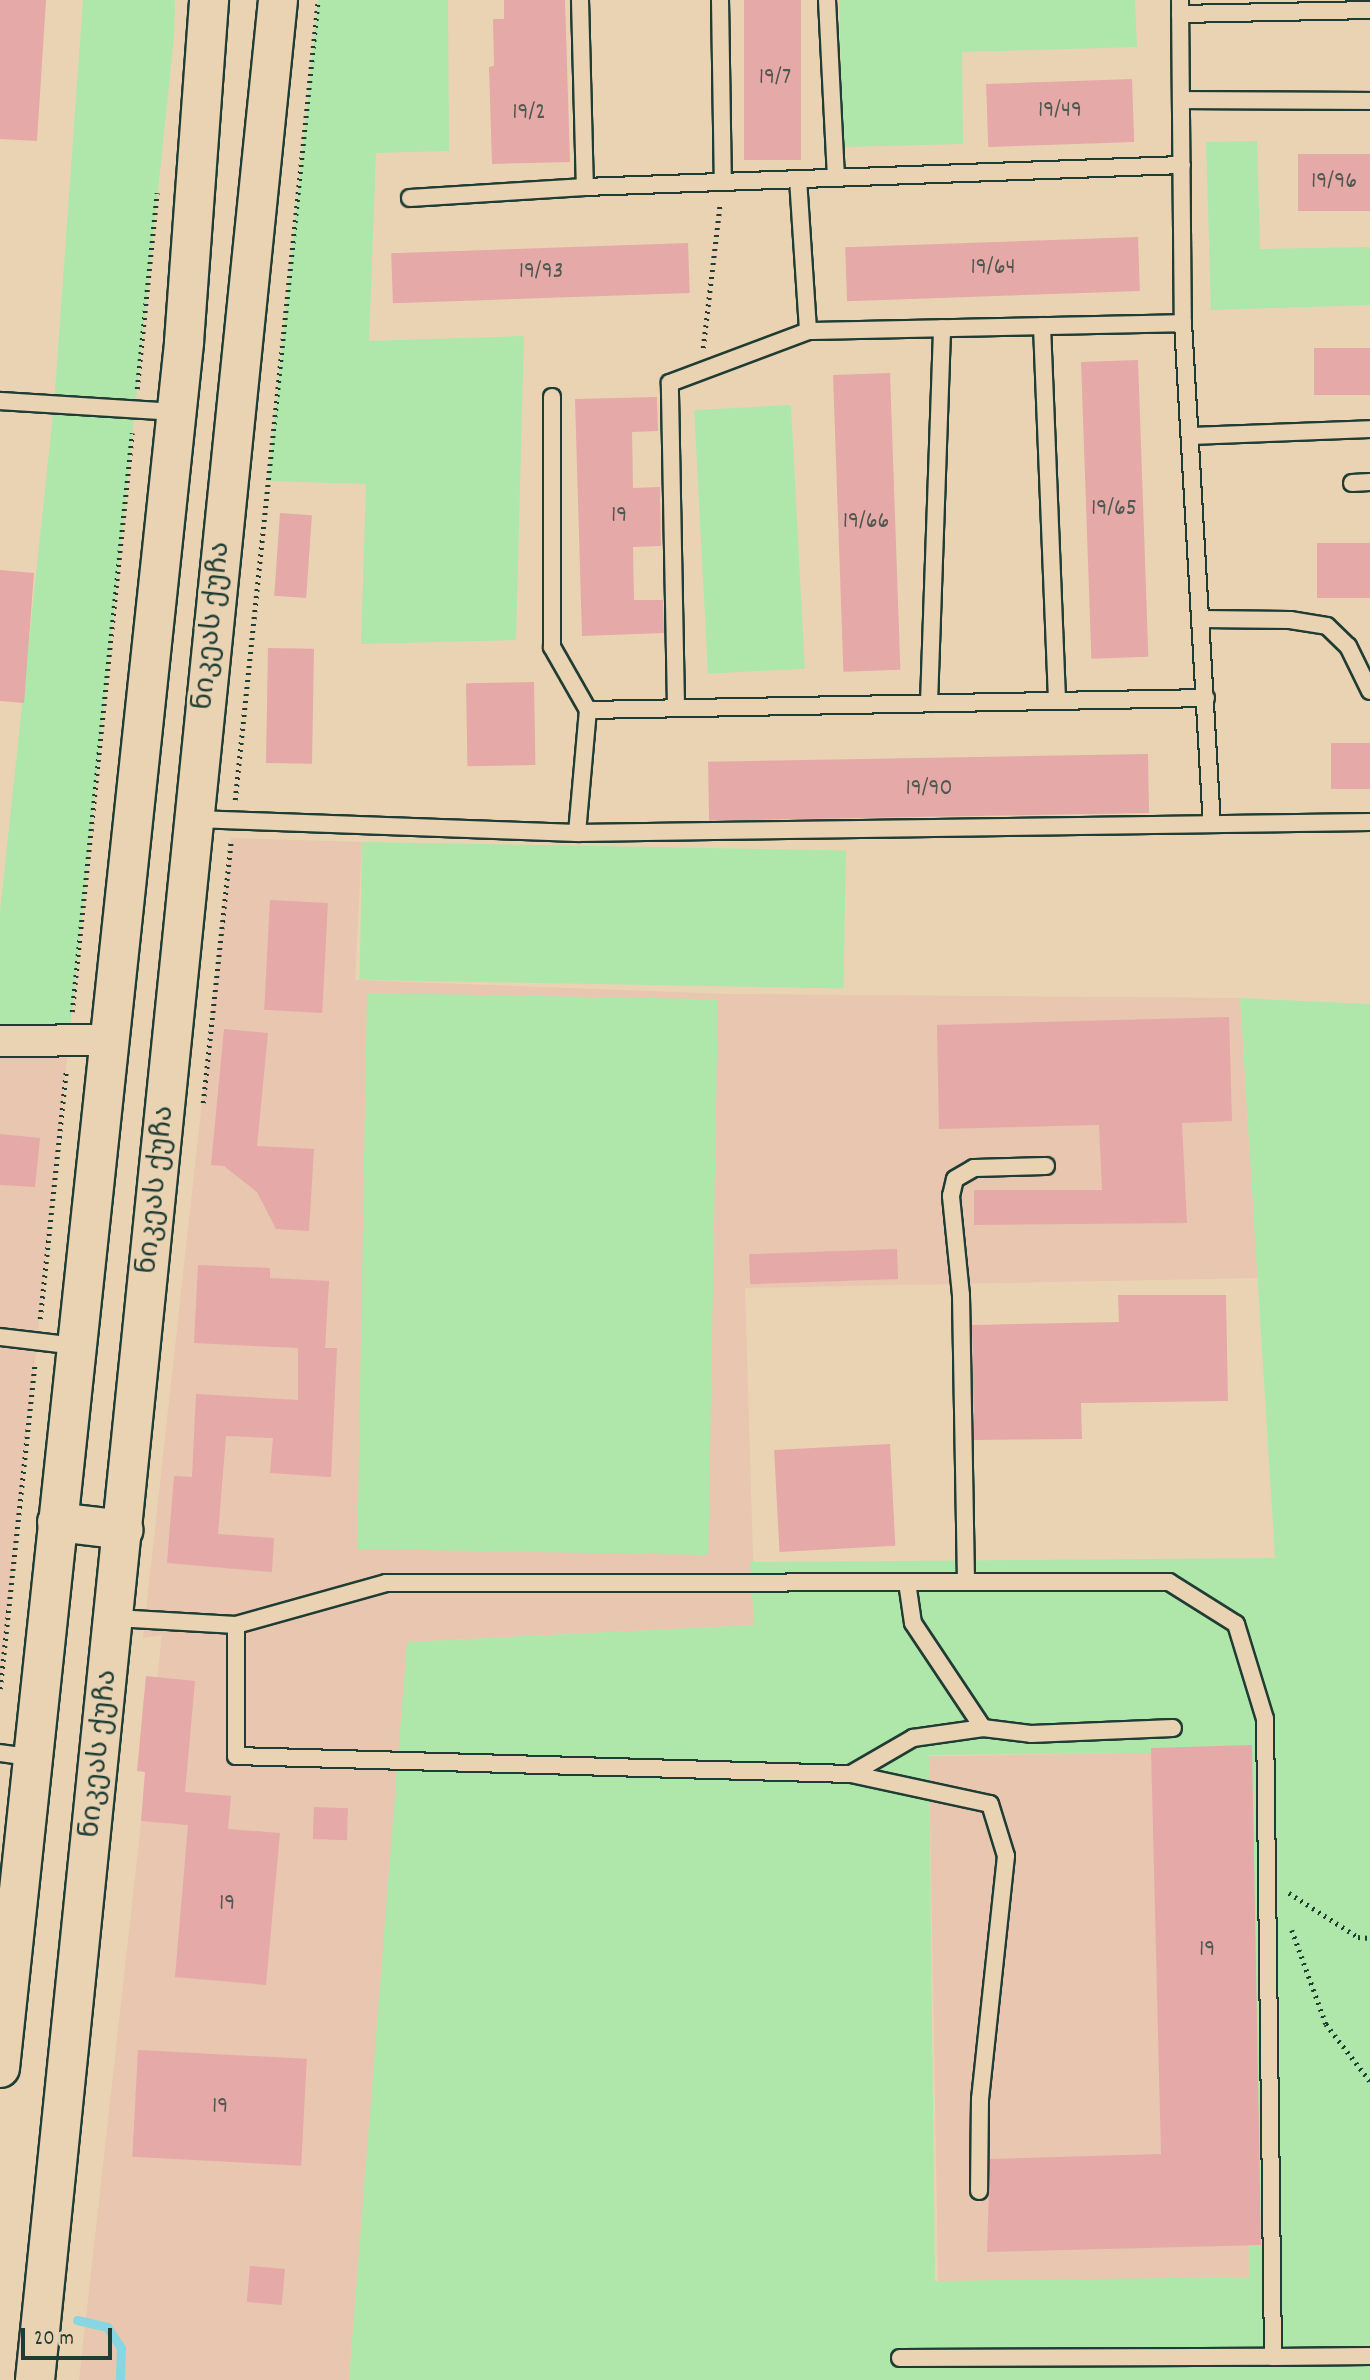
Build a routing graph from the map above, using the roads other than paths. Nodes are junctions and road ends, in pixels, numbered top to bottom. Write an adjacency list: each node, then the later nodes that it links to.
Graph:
1 (209, 0): 22 (main road)
2 (278, 0): 34 (main road, ნიკეას ქუჩა)
3 (580, 0): 14 (lane)
4 (720, 0): 13 (lane)
5 (827, 0): 11 (lane)
6 (1180, 7): 7 (lane); 8 (lane)
7 (1370, 10)
8 (1181, 100): 9 (lane); 10 (lane)
9 (1370, 101)
10 (1182, 165): 11 (lane); 16 (lane)
11 (836, 178): 12 (lane)
12 (799, 179): 13 (lane); 19 (lane)
13 (723, 182): 14 (lane)
14 (585, 187): 15 (lane)
15 (410, 198)
16 (1183, 323): 17 (lane); 24 (lane)
17 (1041, 326): 18 (lane); 30 (lane)
18 (942, 328): 19 (lane); 31 (lane)
19 (808, 331): 32 (lane)
20 (552, 397): 33 (lane)
21 (0, 401): 22 (lane)
22 (176, 412): 38 (main road)
23 (1370, 429): 24 (lane)
24 (1191, 436): 27 (lane)
25 (1370, 482): 26 (lane)
26 (1352, 483)
27 (1202, 619): 28 (lane); 29 (lane)
28 (1370, 691)
29 (1206, 698): 30 (lane); 35 (lane)
30 (1057, 701): 31 (lane)
31 (929, 702): 32 (lane)
32 (676, 706): 33 (lane)
33 (588, 710): 37 (lane)
34 (195, 819): 37 (lane); 44 (main road, ნიკეას ქუჩა)
35 (1212, 822): 36 (lane); 37 (lane)
36 (1370, 822)
37 (577, 833)
38 (108, 1040): 39 (street); 42 (main road)
39 (0, 1041)
40 (1046, 1166): 46 (lane)
41 (0, 1337): 42 (lane)
42 (75, 1346): 43 (main road)
43 (57, 1522): 44 (main road); 51 (main road)
44 (124, 1530): 47 (main road, ნიკეას ქუჩა)
45 (907, 1582): 46 (lane); 48 (lane); 49 (lane)
46 (966, 1582): 56 (lane)
47 (115, 1618): 48 (lane); 58 (main road, ნიკეას ქუჩა)
48 (236, 1625): 52 (lane)
49 (983, 1728): 50 (lane); 52 (lane)
50 (1173, 1728)
51 (15, 1755): 53 (main road)
52 (851, 1774): 54 (lane)
53 (0, 2068)
54 (979, 2191)
55 (1370, 2356): 56 (lane)
56 (1273, 2357): 57 (lane)
57 (900, 2358)
58 (35, 2380)

